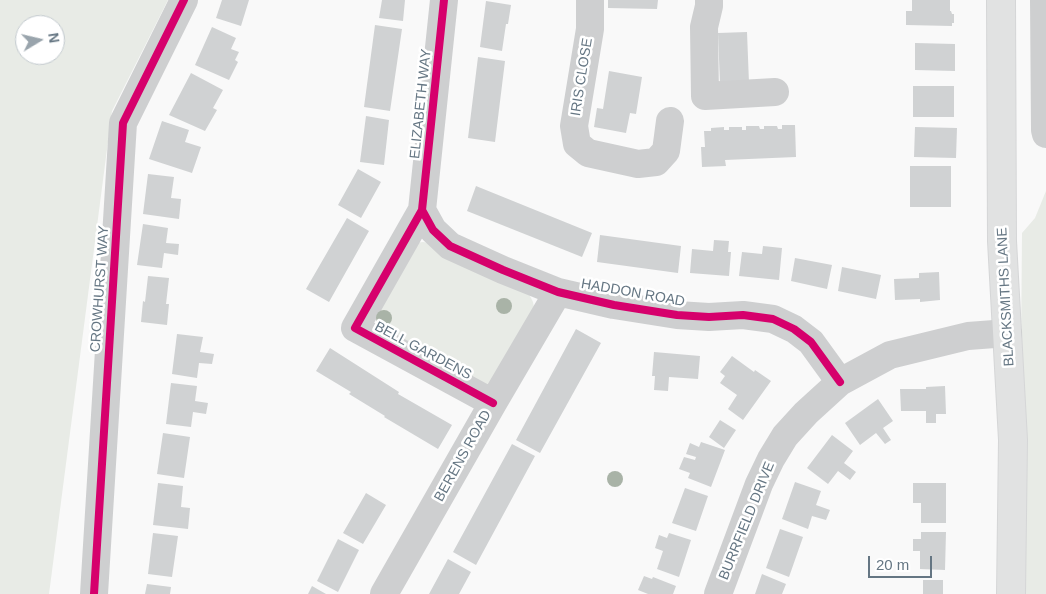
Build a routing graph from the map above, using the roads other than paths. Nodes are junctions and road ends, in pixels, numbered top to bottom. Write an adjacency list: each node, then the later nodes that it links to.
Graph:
1 (184, 0): 15 (street, CROWHURST WAY)
2 (444, 0): 10 (street, ELIZABETH WAY)
3 (590, 0): 8 (street, IRIS CLOSE)
4 (709, 0): 8 (street)
5 (1001, 0): 12 (main road, BLACKSMITHS LANE)
6 (1044, 0): 9 (street)
7 (775, 92): 8 (street)
8 (705, 96)
9 (1046, 134)
10 (422, 210): 11 (street, HADDON ROAD); 14 (street, BELL GARDENS)
11 (558, 292): 13 (street, HADDON ROAD); 14 (street, BERENS ROAD)
12 (1008, 334): 13 (street, BURRFIELD DRIVE); 18 (main road, BLACKSMITHS LANE)
13 (840, 382): 17 (street, BURRFIELD DRIVE)
14 (493, 403): 16 (street, BERENS ROAD)
15 (94, 594)
16 (384, 594)
17 (718, 594)
18 (1011, 594)

